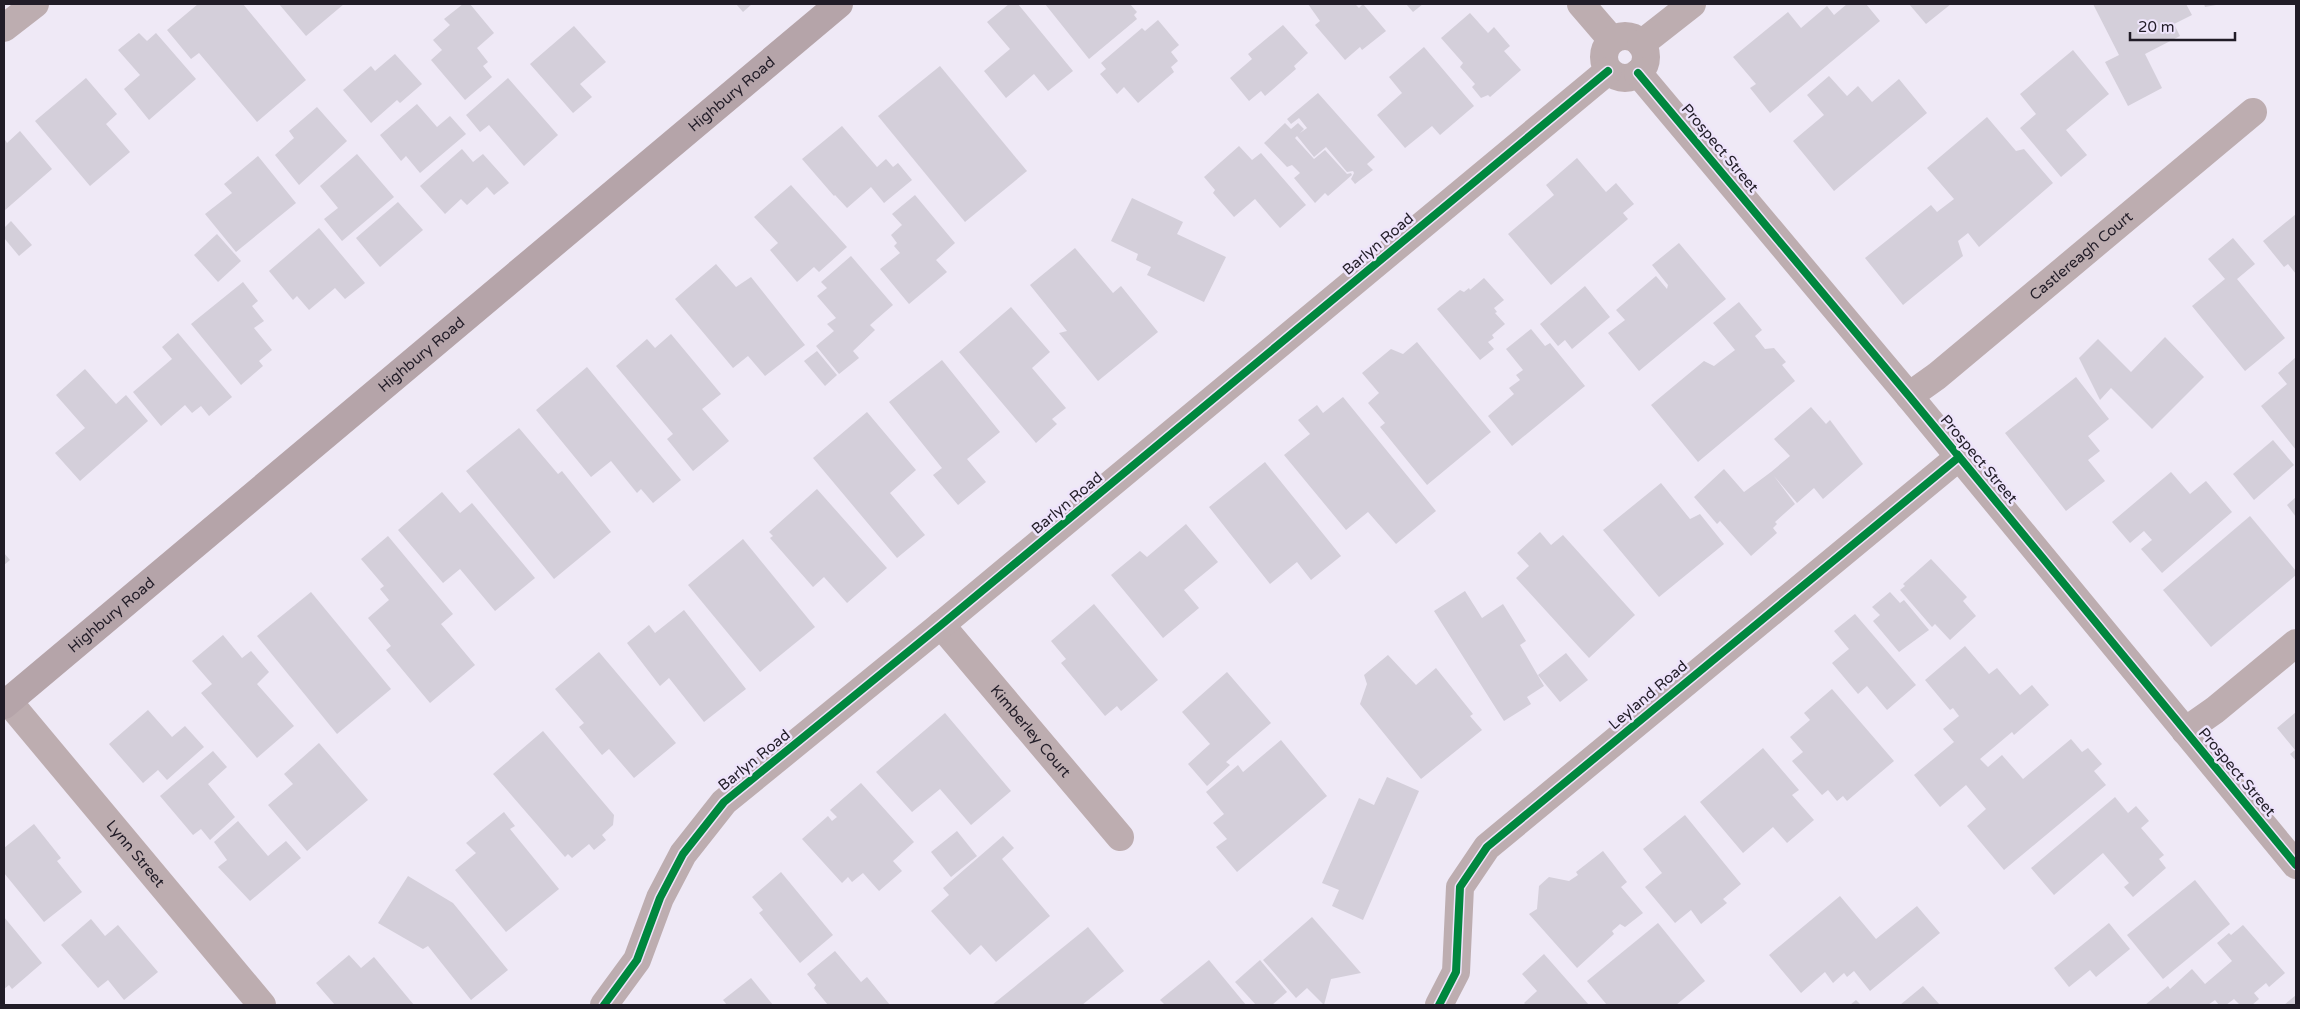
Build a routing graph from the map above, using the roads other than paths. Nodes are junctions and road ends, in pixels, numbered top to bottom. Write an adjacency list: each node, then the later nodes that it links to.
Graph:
1 (35, 4): 5 (street)
2 (840, 4): 15 (main road, Highbury Road)
3 (1581, 4): 6 (street)
4 (1692, 4): 7 (street)
5 (4, 28)
6 (1612, 40): 7 (street); 8 (street)
7 (1641, 44): 9 (street)
8 (1608, 71): 9 (street); 13 (street, Barlyn Road)
9 (1638, 73): 11 (street, Prospect Street)
10 (2253, 112): 11 (street, Castlereagh Court)
11 (1909, 396): 12 (street, Prospect Street)
12 (1960, 457): 16 (street, Prospect Street); 21 (street, Leyland Road)
13 (941, 625): 17 (street, Kimberley Court); 20 (street, Barlyn Road)
14 (2296, 643): 16 (street)
15 (6, 703): 19 (street, Lynn Street)
16 (2185, 731): 18 (street, Prospect Street)
17 (1120, 837)
18 (2296, 865)
19 (262, 1005)
20 (604, 1005)
21 (1439, 1005)

